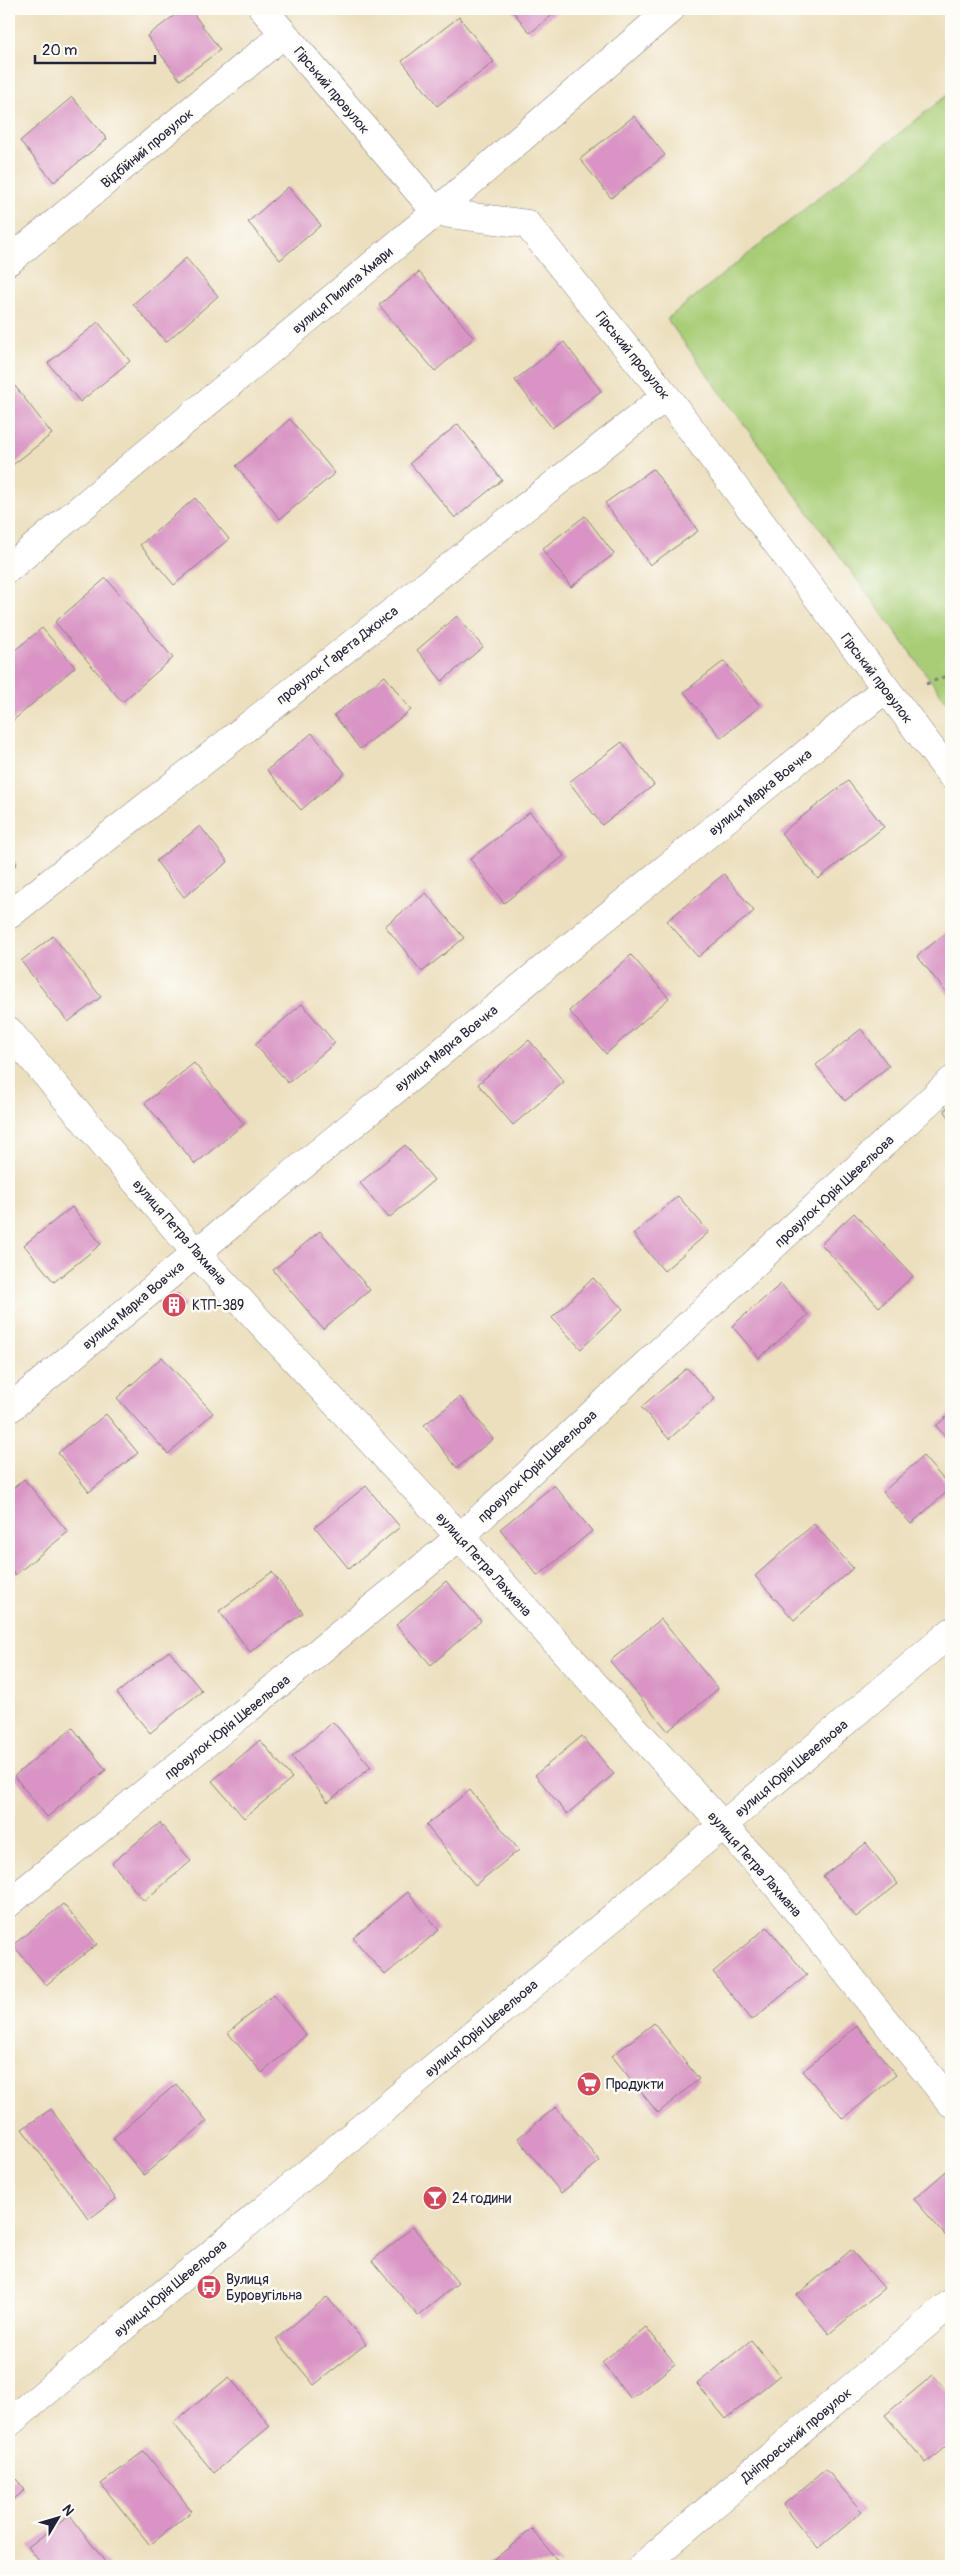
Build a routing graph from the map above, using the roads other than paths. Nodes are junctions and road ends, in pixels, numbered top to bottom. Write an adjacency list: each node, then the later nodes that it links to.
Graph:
1 (263, 9): 3 (street, Гірський провулок)
2 (671, 9): 4 (street, вулиця Пилипа Хмари)
3 (284, 34): 4 (street, Гірський провулок); 5 (street, Відбійний провулок)
4 (436, 212): 6 (street, Гірський провулок); 7 (street, вулиця Пилипа Хмари)
5 (9, 262)
6 (666, 396): 8 (street, Гірський провулок); 10 (street, провулок Ґарета Джонса)
7 (9, 568)
8 (886, 689): 9 (street, Гірський провулок); 13 (street, вулиця Марка Вовчка)
9 (951, 775)
10 (9, 914)
11 (9, 1031): 13 (street, вулиця Петра Лахмана)
12 (951, 1081): 15 (street, провулок Юрія Шевельова)
13 (196, 1253): 14 (street, вулиця Марка Вовчка); 15 (street, вулиця Петра Лахмана)
14 (9, 1409)
15 (460, 1537): 17 (street, вулиця Петра Лахмана); 18 (street, провулок Юрія Шевельова)
16 (951, 1632): 17 (street, вулиця Юрія Шевельова)
17 (722, 1826): 19 (street, вулиця Петра Лахмана); 21 (street, вулиця Юрія Шевельова)
18 (9, 1903)
19 (951, 2103)
20 (951, 2303): 22 (street, Дніпровський провулок)
21 (9, 2424)
22 (642, 2566)

